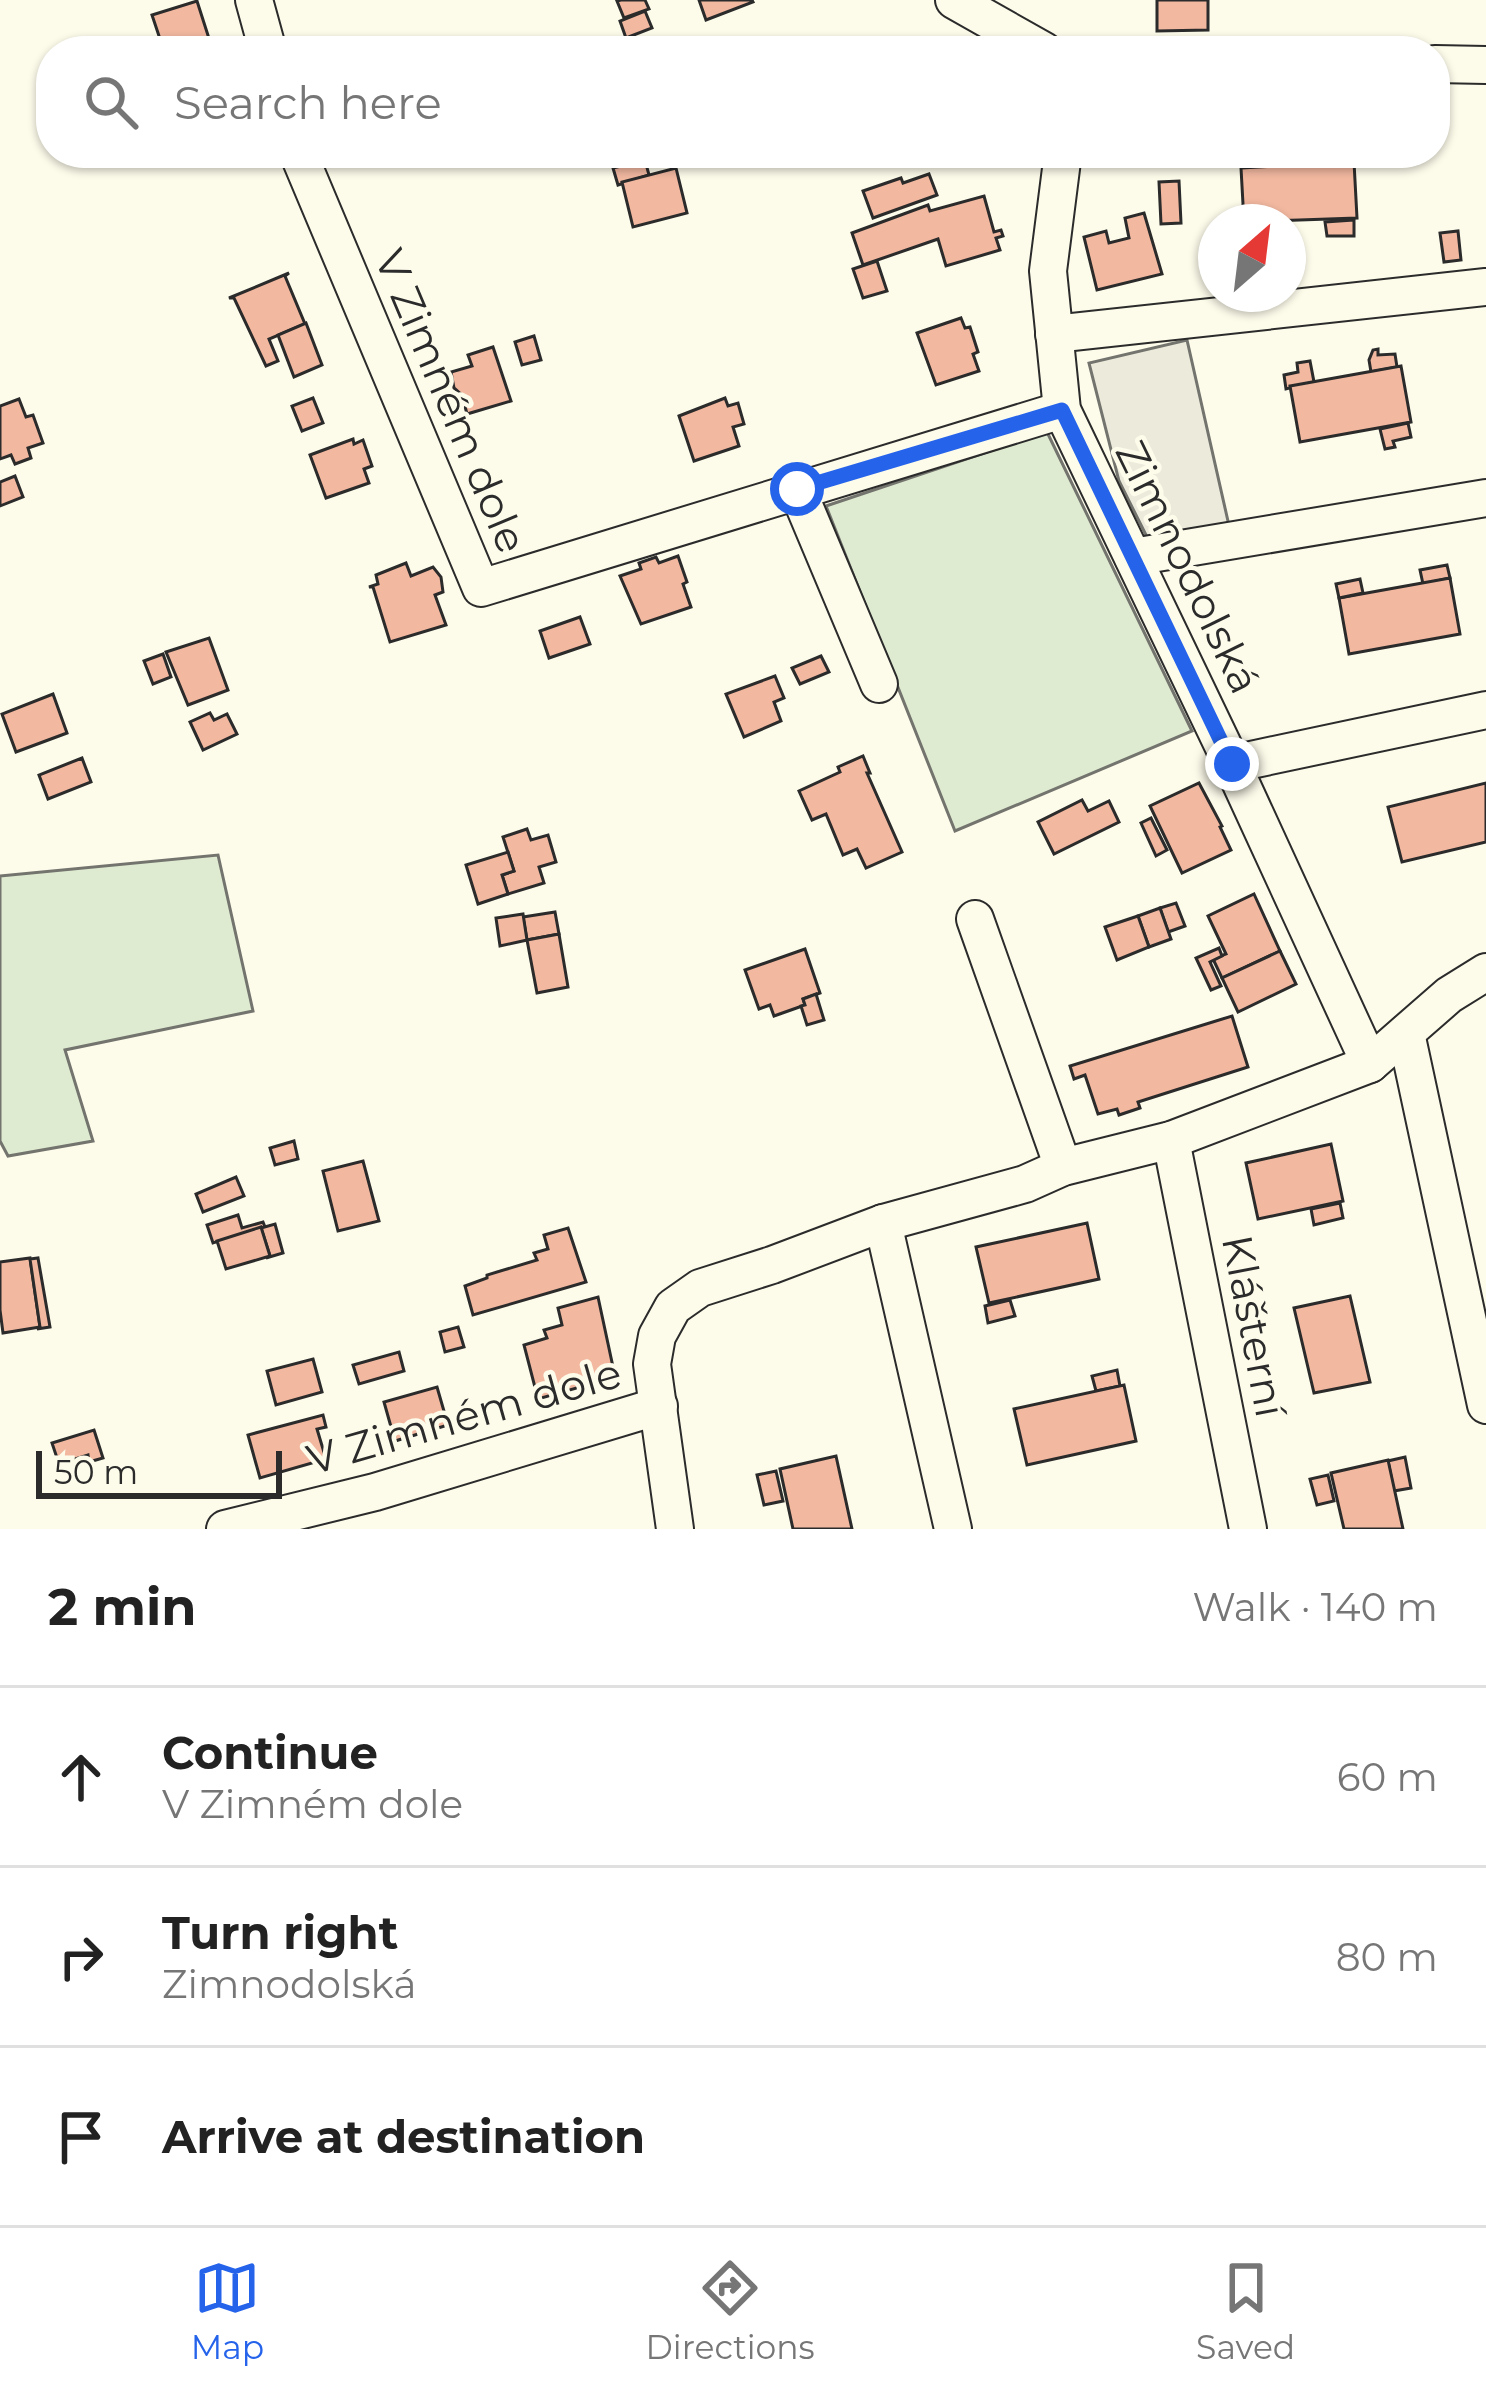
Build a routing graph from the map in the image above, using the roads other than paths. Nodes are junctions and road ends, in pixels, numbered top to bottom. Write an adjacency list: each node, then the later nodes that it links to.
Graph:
1 (254, 0): 3 (street)
2 (954, 0): 4 (street)
3 (264, 36)
4 (1018, 36)
5 (1450, 64): 6 (street)
6 (1486, 65)
7 (304, 168): 12 (street, V Zimném dole)
8 (1061, 168): 10 (street, Zimnodolská)
9 (1486, 287): 10 (street)
10 (1054, 334): 11 (street, Zimnodolská)
11 (1062, 410): 12 (street, V Zimném dole); 14 (street, Zimnodolská)
12 (797, 489): 15 (street)
13 (1486, 498): 14 (street)
14 (1133, 556): 17 (street, Zimnodolská)
15 (879, 684)
16 (1486, 710): 17 (street)
17 (1232, 764): 21 (street, Zimnodolská)
18 (975, 919): 23 (street)
19 (1486, 972): 20 (street)
20 (1406, 1034): 21 (street); 25 (street)
21 (1370, 1064): 22 (street)
22 (1171, 1140): 23 (street); 30 (street, Klášterní)
23 (1063, 1167): 24 (street)
24 (883, 1223): 26 (street, V Zimném dole); 29 (street)
25 (1486, 1405)
26 (659, 1406): 27 (street, V Zimném dole); 28 (street, V Zimném dole)
27 (225, 1529)
28 (675, 1529)
29 (952, 1529)
30 (1248, 1529)

